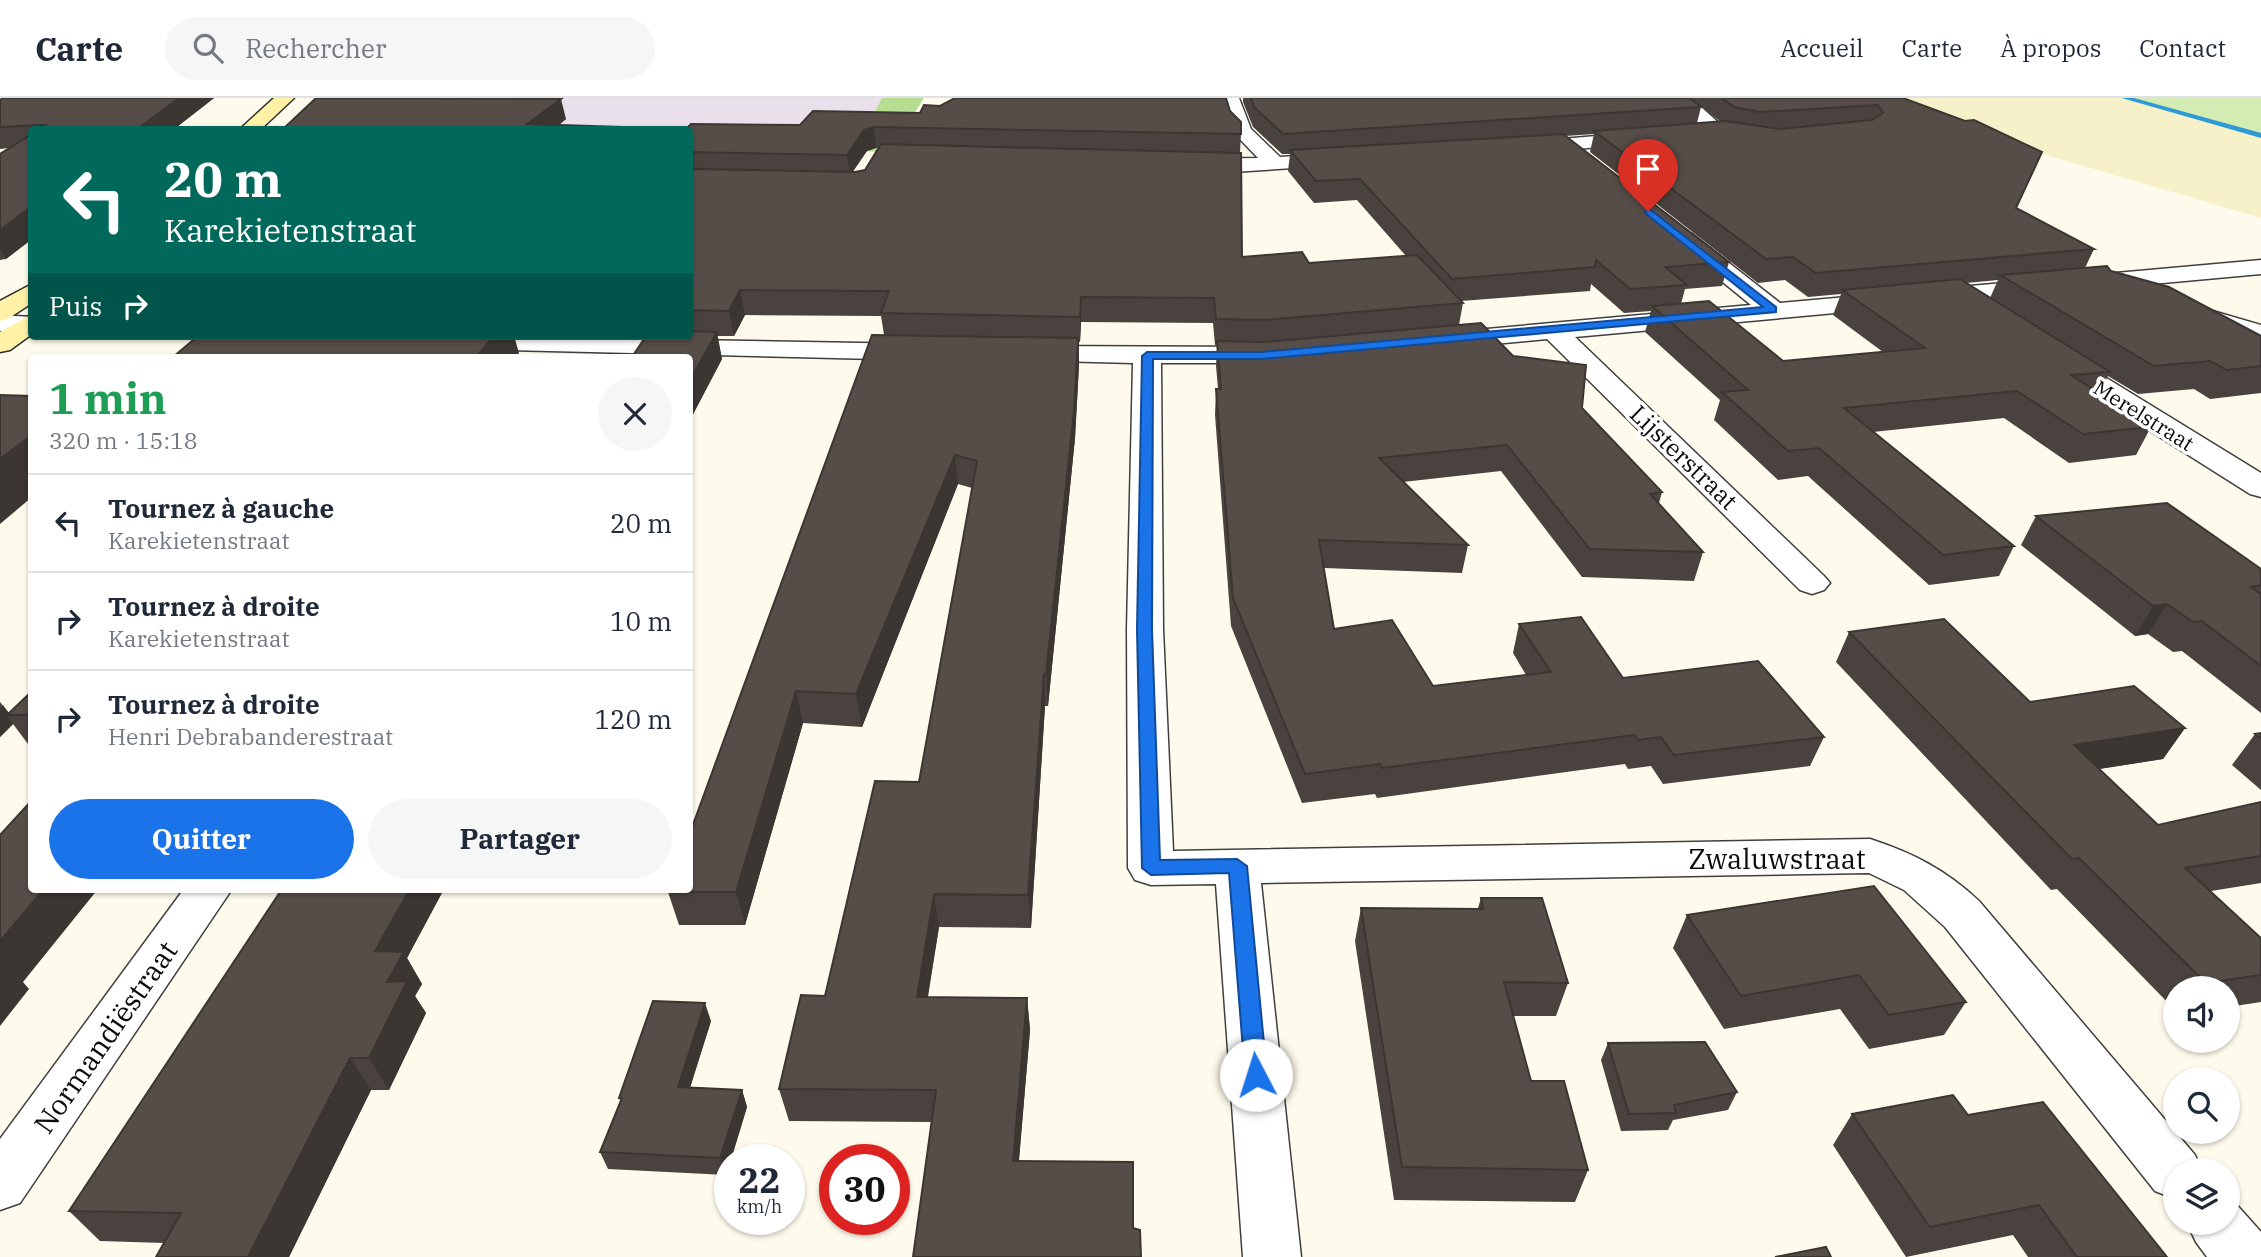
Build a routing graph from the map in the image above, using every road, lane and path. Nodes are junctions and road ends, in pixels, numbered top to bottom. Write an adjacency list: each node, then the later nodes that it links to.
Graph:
1 (285, 98): 4 (main road)
2 (1230, 98): 10 (street)
3 (1671, 98): 5 (street)
4 (253, 126)
5 (1694, 134)
6 (1669, 136): 7 (street)
7 (1565, 146): 8 (street); 11 (street)
8 (1509, 149)
9 (1357, 158): 10 (street)
10 (1274, 162): 12 (street)
11 (1587, 163)
12 (1164, 164)
13 (1663, 223): 20 (street)
14 (2261, 267): 15 (street)
15 (2163, 276): 16 (street); 28 (street)
16 (2085, 284): 18 (street); 19 (street)
17 (28, 294): 22 (main road)
18 (1957, 296): 20 (street); 23 (street)
19 (2152, 302)
20 (1773, 310): 27 (street)
21 (2179, 310): 28 (street)
22 (0, 313)
23 (1992, 318)
24 (0, 324): 25 (street)
25 (28, 324)
26 (28, 325): 31 (main road)
27 (1555, 332): 30 (street); 39 (street, Lijsterstraat)
28 (2260, 333)
29 (435, 340): 33 (street)
30 (1422, 343)
31 (0, 344)
32 (2038, 348): 38 (street, Merelstraat)
33 (590, 351): 35 (street)
34 (1302, 352): 37 (street)
35 (938, 353)
36 (994, 354): 37 (street)
37 (1147, 356): 40 (street, Zwaluwstraat)
38 (2261, 487)
39 (1812, 583)
40 (1237, 866): 42 (street, Zwaluwstraat); 45 (street)
41 (206, 893): 43 (street, Normandiëstraat)
42 (2163, 1158)
43 (0, 1184)
44 (2226, 1235): 46 (street)
45 (1272, 1257)
46 (2244, 1257)

